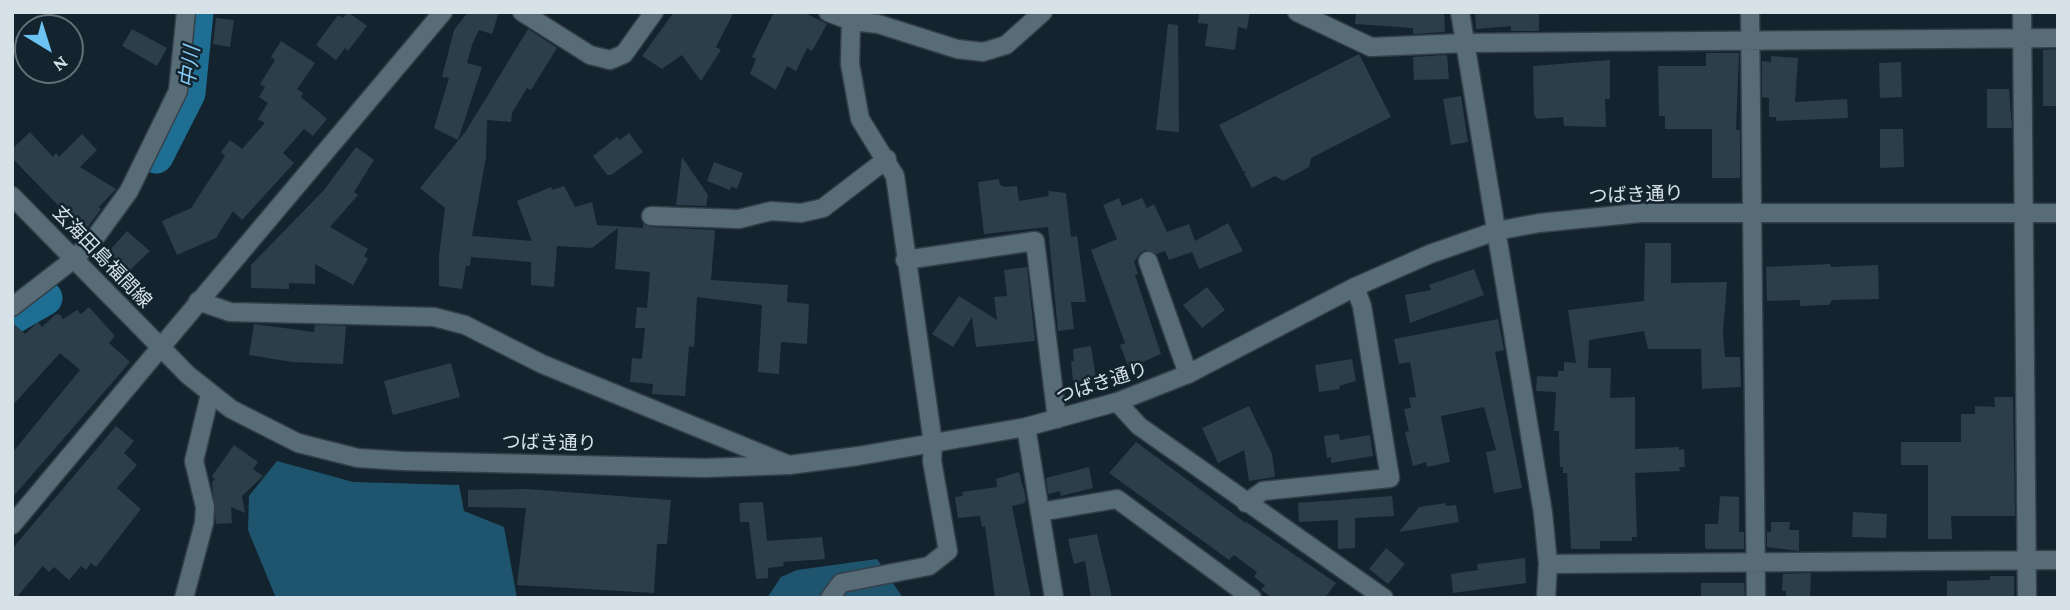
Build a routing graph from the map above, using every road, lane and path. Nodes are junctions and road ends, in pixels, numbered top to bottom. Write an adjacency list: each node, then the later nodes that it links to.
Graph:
1 (186, 12): 23 (street)
2 (443, 12): 27 (street)
3 (522, 12): 4 (street)
4 (654, 12)
5 (828, 12): 11 (street)
6 (1043, 12): 11 (street)
7 (1297, 12): 15 (street)
8 (1460, 12): 15 (street)
9 (1751, 12): 14 (street)
10 (2022, 12): 12 (street)
11 (851, 21): 16 (street)
12 (2022, 38): 13 (street); 14 (street); 18 (street)
13 (2058, 38)
14 (1751, 41): 15 (street); 20 (street)
15 (1465, 43): 22 (street)
16 (887, 159): 21 (street); 24 (street)
17 (12, 195): 23 (street, 玄海田島福間線)
18 (2022, 212): 19 (street, つばき通り); 20 (street, つばき通り); 42 (street)
19 (2058, 212)
20 (1753, 213): 22 (street, つばき通り); 41 (street)
21 (651, 216)
22 (1496, 231): 26 (street, つばき通り); 43 (street)
23 (74, 259): 28 (street); 29 (street, 玄海田島福間線)
24 (905, 260): 33 (street); 35 (street)
25 (1148, 261): 30 (street)
26 (1355, 287): 30 (street, つばき通り); 37 (street)
27 (198, 302): 29 (street); 36 (street)
28 (12, 307)
29 (161, 347): 31 (street, つばき通り); 39 (street)
30 (1188, 373): 32 (street, つばき通り)
31 (210, 394): 36 (street, つばき通り); 44 (street)
32 (1117, 402): 33 (street, つばき通り); 37 (street)
33 (1058, 419): 34 (street, つばき通り)
34 (1026, 427): 35 (street, つばき通り); 38 (street)
35 (933, 443): 36 (street, つばき通り); 45 (street)
36 (789, 465)
37 (1246, 503): 48 (street)
38 (1040, 512): 46 (street); 47 (street)
39 (12, 525)
40 (2058, 560): 42 (street)
41 (1756, 561): 42 (street); 43 (street); 50 (street)
42 (2027, 561): 51 (street)
43 (1548, 564): 49 (street)
44 (184, 598)
45 (830, 598)
46 (1054, 598)
47 (1252, 598)
48 (1384, 598)
49 (1546, 598)
50 (1756, 598)
51 (2027, 598)

